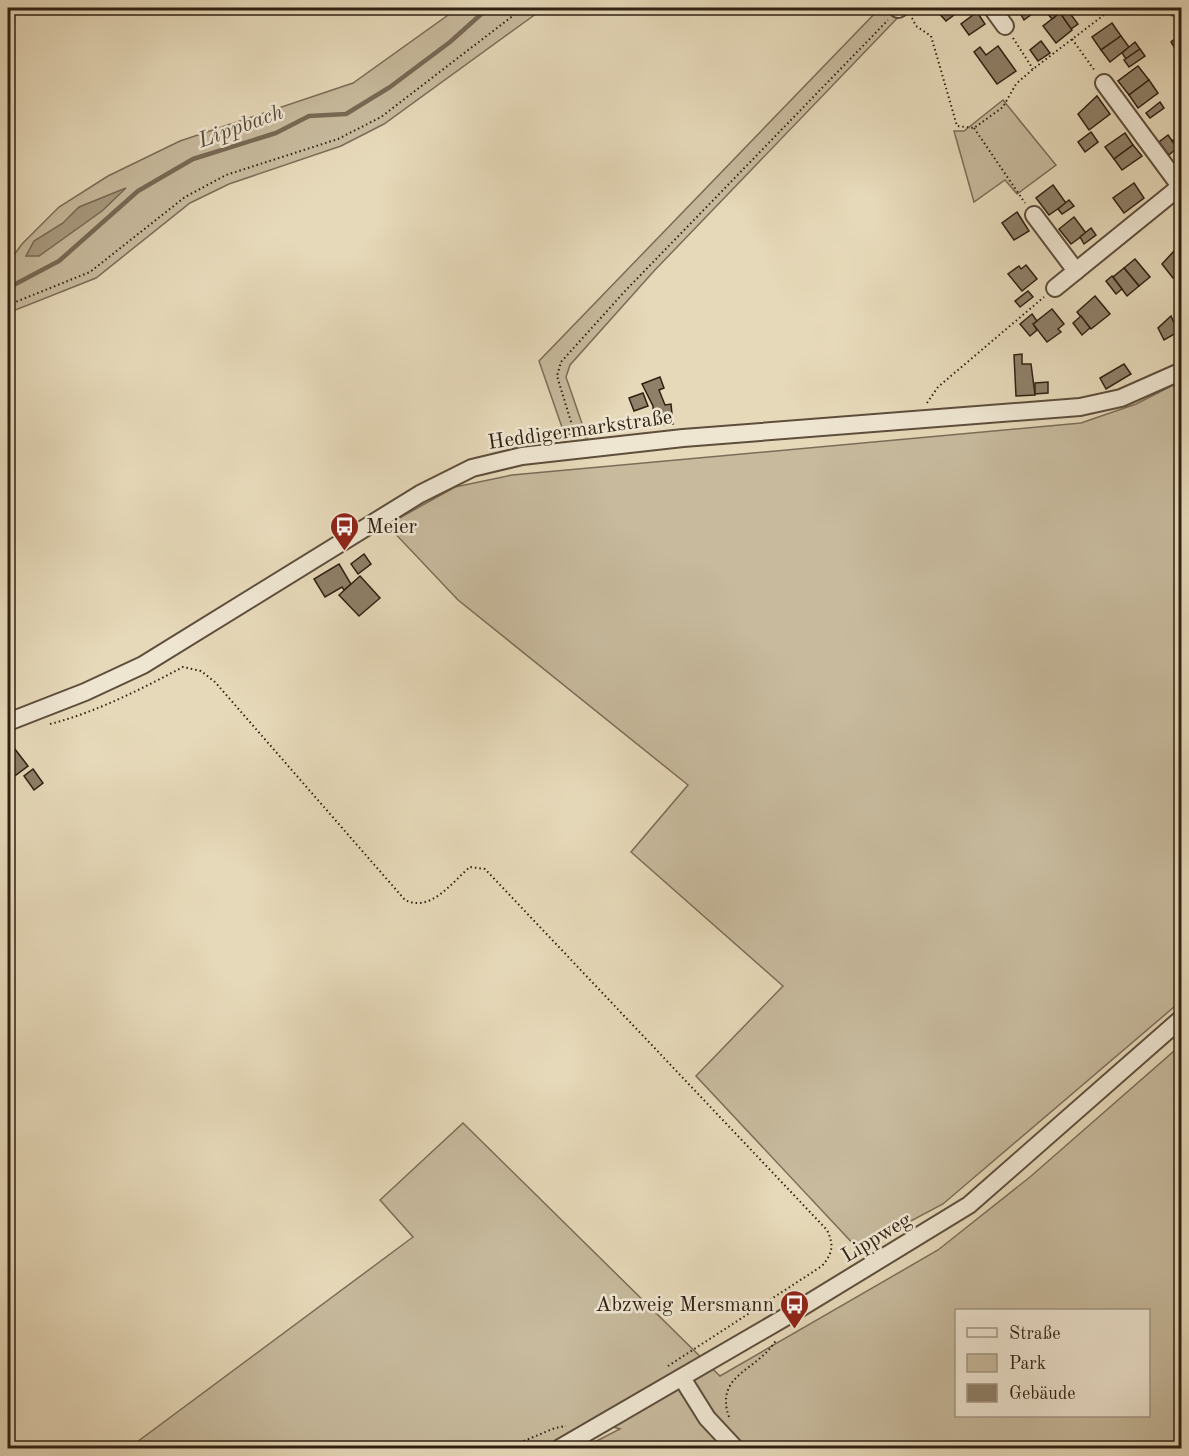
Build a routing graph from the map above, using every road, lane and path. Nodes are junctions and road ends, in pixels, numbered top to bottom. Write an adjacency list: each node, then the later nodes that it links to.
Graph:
1 (523, 8): 17 (path)
2 (992, 8): 7 (street)
3 (1113, 8): 8 (path)
4 (1166, 8): 6 (path)
5 (903, 11): 11 (path); 20 (path)
6 (1182, 20)
7 (1005, 26): 9 (path)
8 (1072, 39): 9 (path); 10 (path)
9 (1033, 69): 11 (path)
10 (1104, 83): 12 (street)
11 (974, 128): 13 (path)
12 (1181, 185): 15 (street)
13 (1018, 189)
14 (1034, 215): 15 (street)
15 (1076, 271): 16 (street)
16 (1055, 288): 19 (path)
17 (8, 305)
18 (1182, 371): 19 (street, Heddigermarkstraße)
19 (921, 419): 20 (street, Heddigermarkstraße)
20 (579, 449): 21 (street, Heddigermarkstraße)
21 (8, 722)
22 (43, 726): 25 (path)
23 (1182, 1018): 26 (street, Lippweg)
24 (779, 1336): 27 (path)
25 (667, 1367)
26 (682, 1378): 28 (street, Lippweg); 29 (street)
27 (726, 1408)
28 (560, 1449)
29 (735, 1449)

